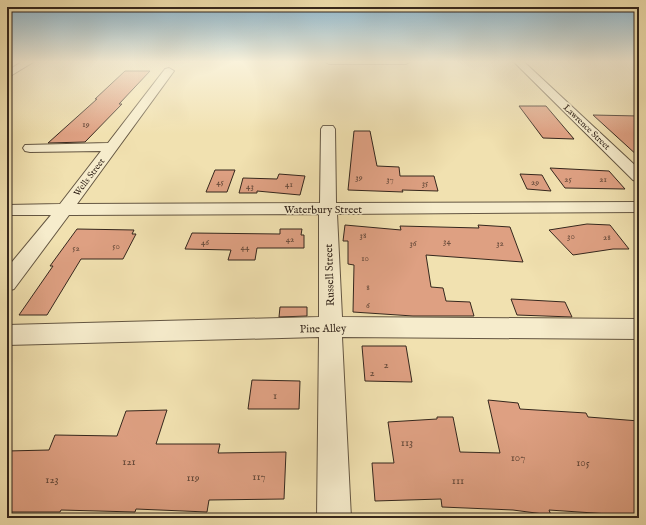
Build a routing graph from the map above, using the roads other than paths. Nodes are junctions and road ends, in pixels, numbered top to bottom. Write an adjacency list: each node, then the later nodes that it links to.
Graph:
1 (158, 86): 4 (street, Wells Street)
2 (544, 86): 6 (street, Lawrence Street)
3 (328, 129): 9 (street, Russell Street)
4 (111, 147): 5 (street); 8 (street, Wells Street)
5 (30, 148)
6 (639, 177)
7 (639, 208): 9 (street, Waterbury Street)
8 (65, 209): 9 (street, Waterbury Street); 10 (street, Waterbury Street); 11 (street, Wells Street)
9 (328, 209): 12 (street, Russell Street)
10 (7, 210)
11 (7, 283)
12 (331, 327): 13 (street, Pine Alley); 14 (street, Pine Alley); 15 (street, Russell Street)
13 (639, 329)
14 (7, 335)
15 (334, 518)

